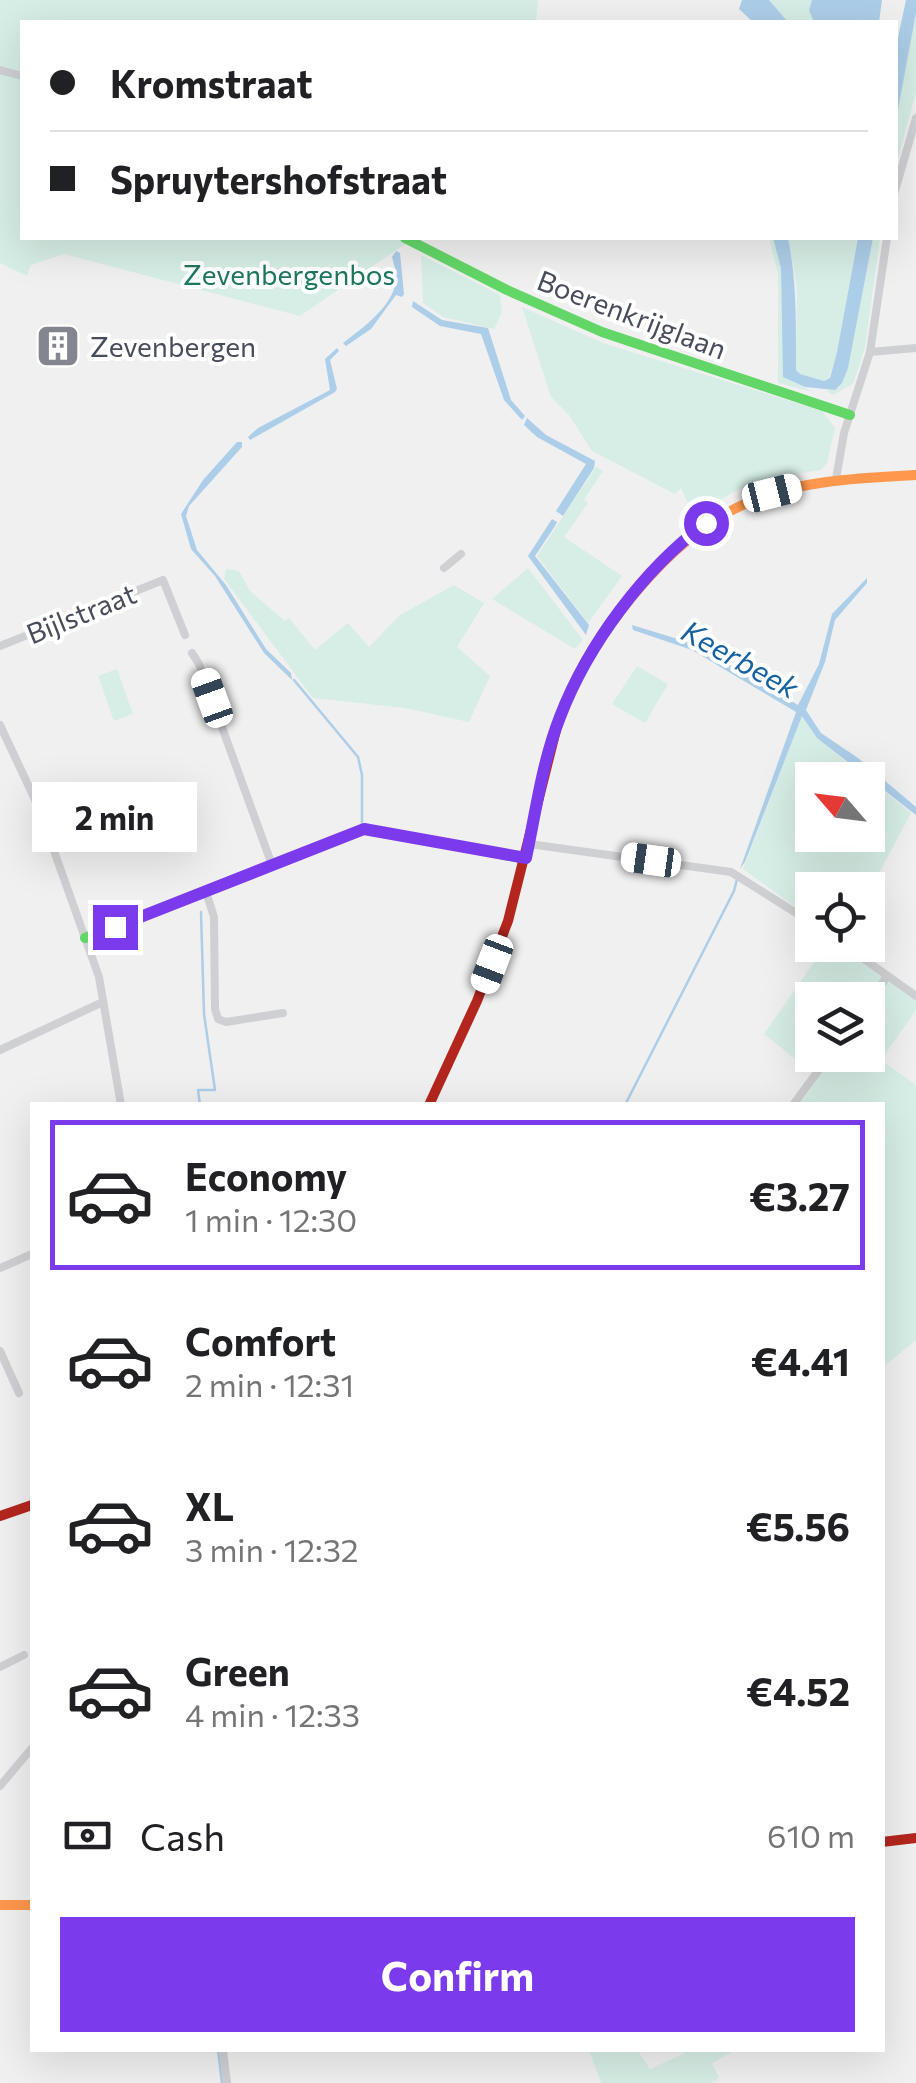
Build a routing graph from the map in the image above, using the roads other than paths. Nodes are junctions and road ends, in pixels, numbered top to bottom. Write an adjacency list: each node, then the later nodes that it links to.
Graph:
1 (916, 118): 2 (street)
2 (898, 181)
3 (409, 240): 7 (street, Boerenkrijglaan)
4 (887, 240): 6 (street)
5 (916, 348): 6 (street)
6 (870, 352): 7 (street)
7 (850, 416): 9 (street)
8 (916, 475): 9 (street)
9 (836, 479): 16 (street)
10 (461, 554): 11 (street)
11 (444, 568)
12 (185, 635): 13 (street, Bijlstraat)
13 (0, 646)
14 (192, 653): 18 (street)
15 (0, 726): 21 (street)
16 (529, 844): 17 (street); 20 (street)
17 (526, 858): 18 (street); 31 (street)
18 (272, 865): 19 (street)
19 (206, 892): 21 (street); 27 (street)
20 (795, 912)
21 (85, 938): 26 (street)
22 (868, 962): 23 (street)
23 (887, 976): 24 (street); 25 (street)
24 (883, 982)
25 (916, 996)
26 (102, 1002): 28 (street); 30 (street)
27 (283, 1014)
28 (0, 1050)
29 (817, 1072): 32 (street)
30 (120, 1102)
31 (430, 1102)
32 (795, 1102)
33 (30, 1255): 34 (street)
34 (0, 1268)
35 (0, 1351): 36 (street)
36 (19, 1393)
37 (30, 1506): 38 (street)
38 (0, 1516)
39 (24, 1655): 40 (street)
40 (0, 1667)
41 (30, 1750): 43 (street)
42 (0, 1766): 43 (street)
43 (10, 1775): 44 (street)
44 (0, 1786)
45 (916, 1838): 46 (street)
46 (885, 1842)
47 (30, 1904): 48 (street)
48 (0, 1905)
49 (222, 2052): 50 (street)
50 (227, 2083)

